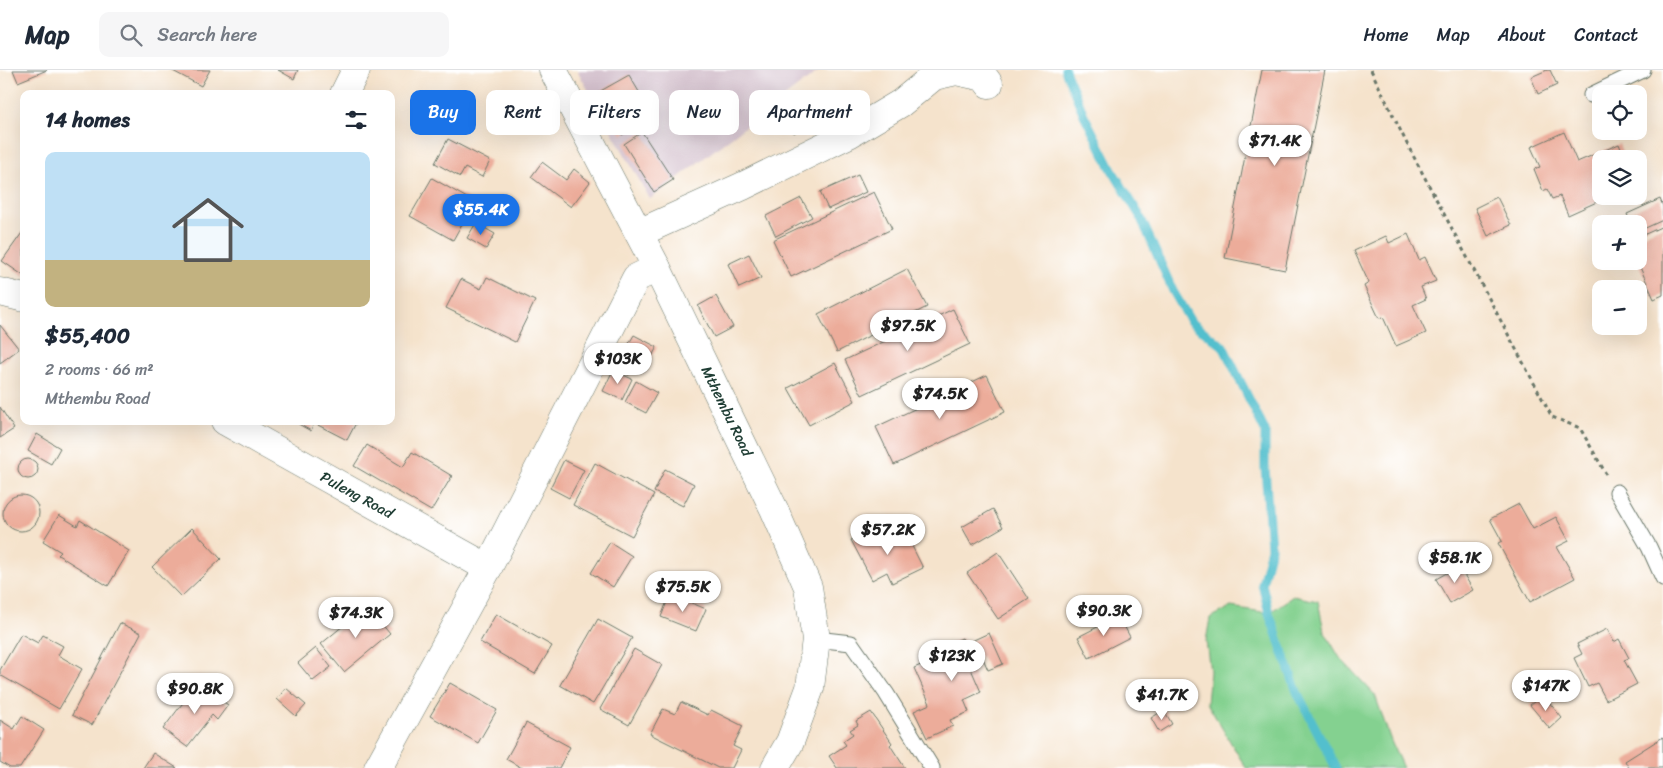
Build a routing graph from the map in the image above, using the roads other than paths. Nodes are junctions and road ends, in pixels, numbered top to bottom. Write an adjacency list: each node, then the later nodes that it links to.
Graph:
1 (356, 70): 5 (street)
2 (553, 70): 7 (street, Mthembu Road)
3 (1644, 70): 6 (lane)
4 (989, 84): 7 (street)
5 (346, 90)
6 (1591, 95)
7 (639, 233): 8 (street, Mthembu Road)
8 (657, 268): 13 (street); 15 (street, Mthembu Road)
9 (0, 292): 10 (street)
10 (20, 297)
11 (232, 425): 13 (street, Puleng Road)
12 (1617, 492): 14 (lane)
13 (488, 568): 16 (street)
14 (1663, 578)
15 (816, 639): 17 (street, Mthembu Road); 18 (lane)
16 (378, 768)
17 (775, 768)
18 (932, 768)

